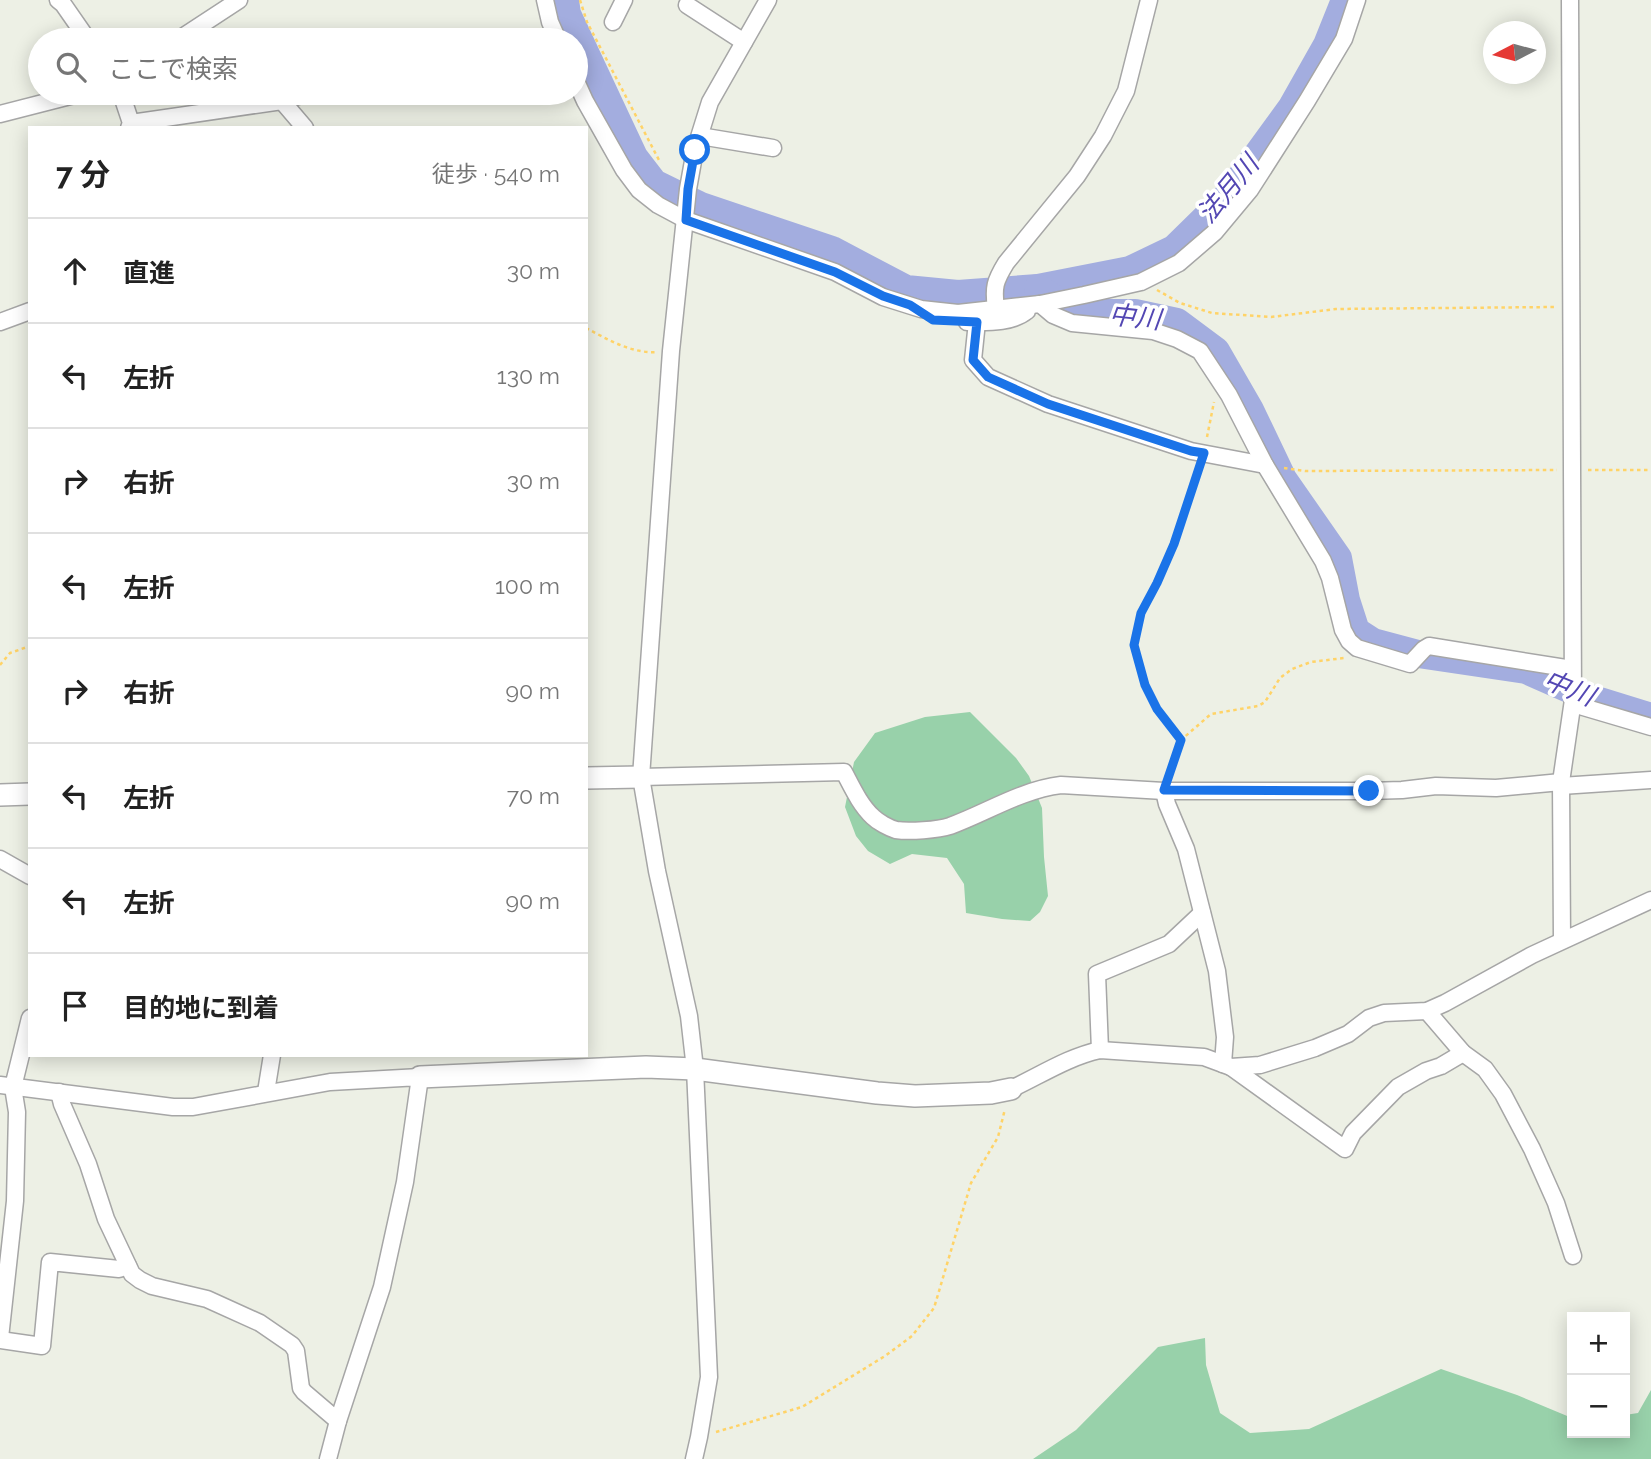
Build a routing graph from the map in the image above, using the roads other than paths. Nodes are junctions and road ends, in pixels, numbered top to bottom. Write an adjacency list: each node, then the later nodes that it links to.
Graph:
1 (239, 0): 12 (street)
2 (545, 0): 13 (street)
3 (624, 0): 10 (street)
4 (768, 0): 14 (street)
5 (1149, 0): 28 (street)
6 (1357, 0): 26 (street)
7 (1570, 0): 33 (street)
8 (63, 1): 11 (street)
9 (687, 5): 14 (street)
10 (613, 22)
11 (81, 28)
12 (196, 28)
13 (553, 28)
14 (744, 42): 23 (street)
15 (35, 105): 20 (street)
16 (124, 105): 21 (street)
17 (258, 105): 21 (street)
18 (285, 105): 22 (street)
19 (587, 105): 25 (street)
20 (0, 114)
21 (130, 126)
22 (303, 126)
23 (700, 135): 24 (street); 25 (street)
24 (773, 148)
25 (686, 216): 27 (street); 35 (street)
26 (1037, 304): 28 (street); 31 (street); 32 (street)
27 (910, 305): 28 (street); 31 (street)
28 (996, 305)
29 (28, 312): 30 (street)
30 (0, 322)
31 (977, 322): 32 (street)
32 (1265, 465): 33 (street)
33 (1573, 689): 34 (street); 38 (street)
34 (1651, 727)
35 (641, 777): 36 (street); 39 (street); 53 (street)
36 (588, 778)
37 (1651, 780): 38 (street)
38 (1561, 784): 39 (street); 46 (street)
39 (1164, 790): 45 (street)
40 (0, 794): 41 (street)
41 (28, 794)
42 (0, 859): 43 (street)
43 (28, 875)
44 (1651, 900): 46 (street)
45 (1202, 913): 49 (street); 52 (street)
46 (1562, 940): 47 (street)
47 (1427, 1011): 50 (street); 52 (street)
48 (28, 1024): 55 (street)
49 (1100, 1050): 52 (street); 56 (street)
50 (1463, 1053): 52 (street); 59 (street)
51 (272, 1057): 58 (street)
52 (1227, 1065)
53 (695, 1069): 54 (street); 56 (street); 64 (street)
54 (420, 1077): 58 (street); 62 (street)
55 (7, 1086): 57 (street); 61 (street)
56 (1011, 1088)
57 (59, 1092): 58 (street); 60 (street)
58 (266, 1093)
59 (1573, 1256)
60 (128, 1266): 61 (street); 62 (street)
61 (0, 1339)
62 (338, 1421): 63 (street)
63 (328, 1459)
64 (694, 1459)

